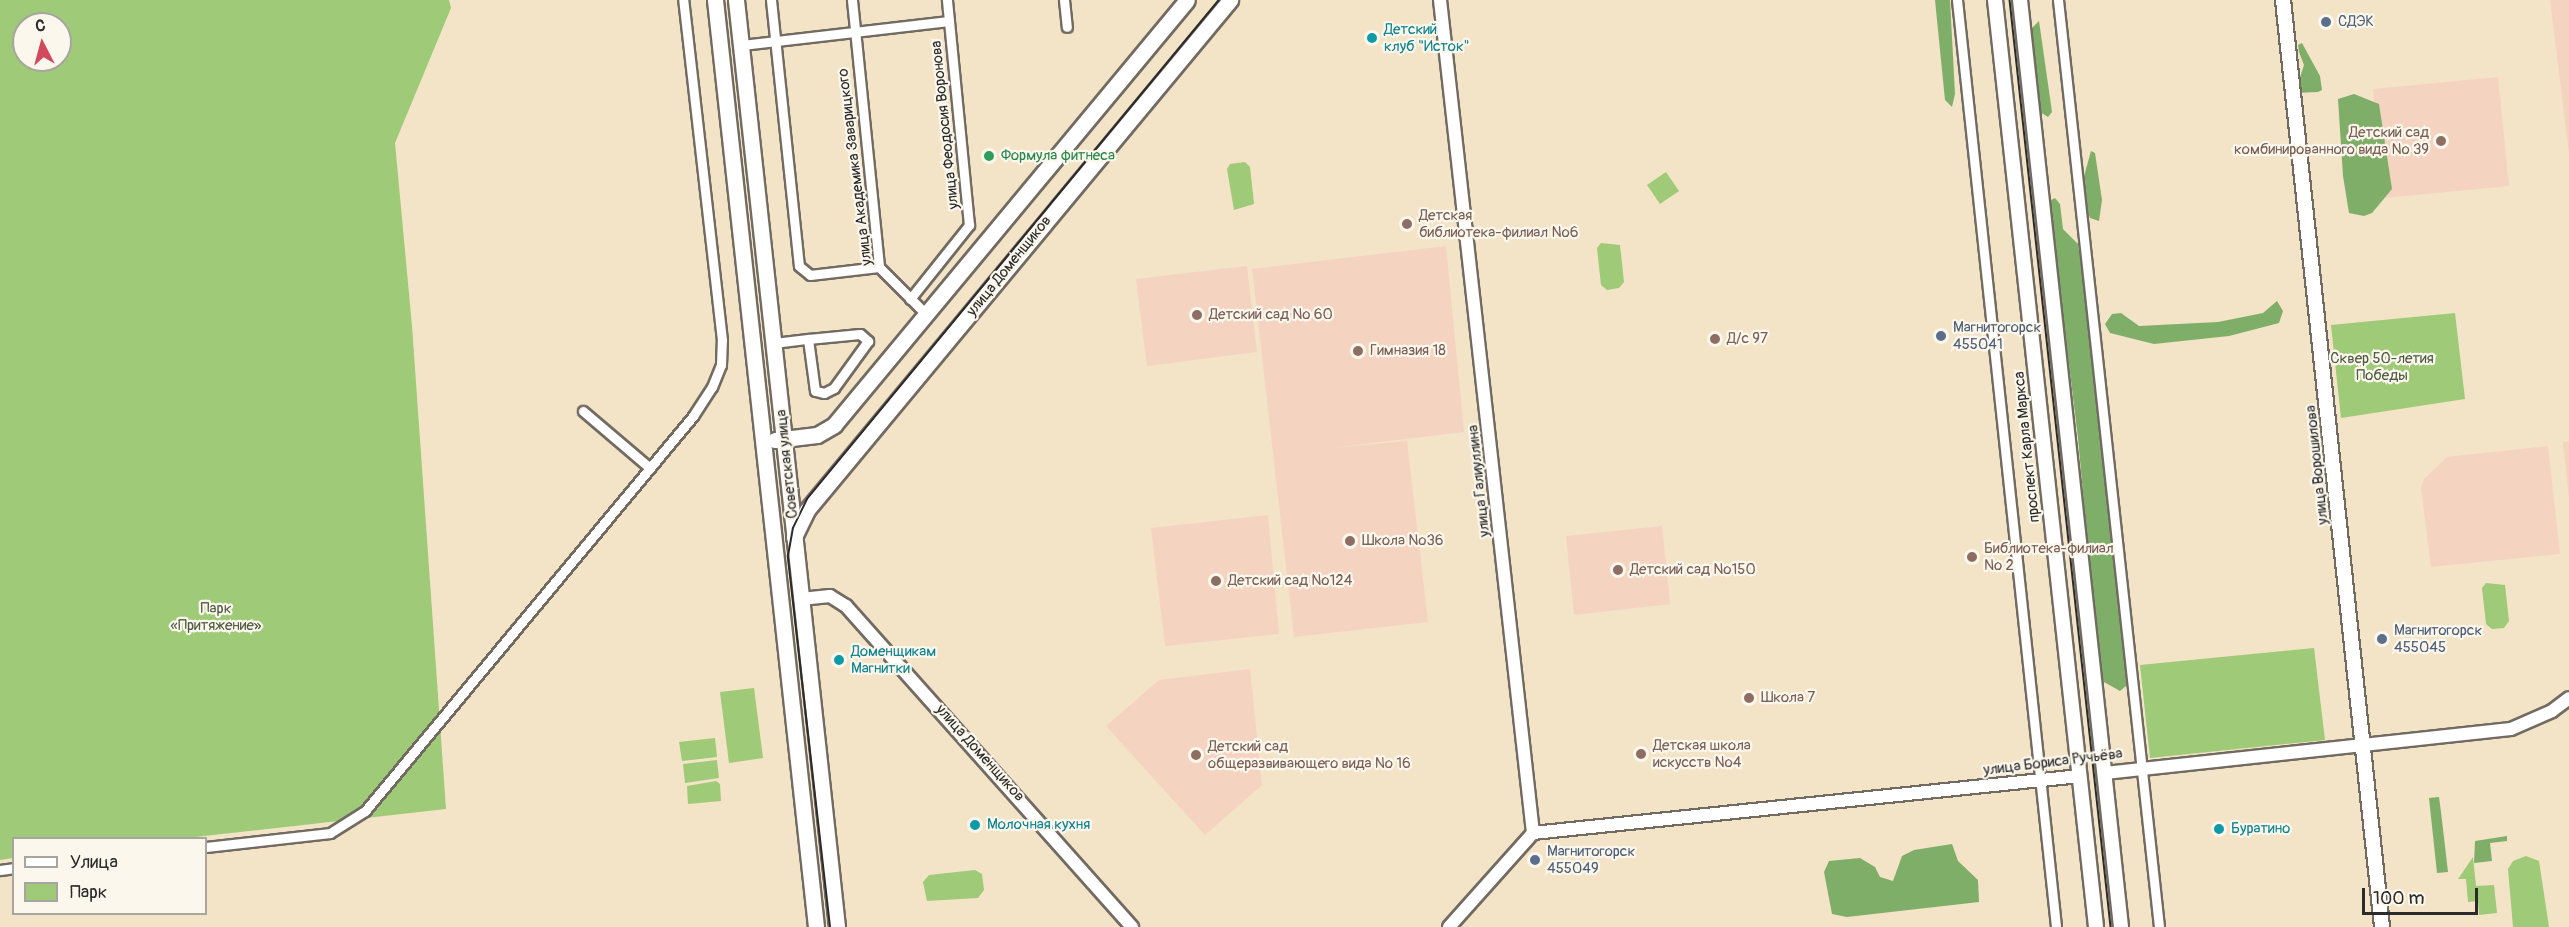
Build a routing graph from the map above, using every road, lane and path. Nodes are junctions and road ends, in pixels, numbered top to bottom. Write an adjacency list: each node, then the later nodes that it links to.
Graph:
1 (683, 0): 29 (street)
2 (715, 0): 28 (main road, Советская улица)
3 (736, 0): 20 (main road, Советская улица)
4 (771, 0): 19 (street)
5 (852, 0): 18 (street, улица Академика Заварицкого)
6 (947, 0): 16 (street, улица Феодосия Воронова)
7 (1064, 0): 17 (street)
8 (1187, 0): 23 (main road)
9 (1230, 0): 30 (main road, улица Доменщиков)
10 (1440, 0): 39 (street, улица Галиуллина)
11 (1957, 0): 38 (street, проспект Карла Маркса)
12 (1995, 0): 37 (main road, проспект Карла Маркса)
13 (2020, 0): 36 (main road)
14 (2058, 0): 35 (street)
15 (2283, 0): 34 (main road, улица Ворошилова)
16 (949, 21): 18 (street); 22 (street, улица Феодосия Воронова)
17 (1067, 27)
18 (855, 32): 19 (street); 21 (street, улица Академика Заварицкого)
19 (776, 41): 20 (street); 21 (street)
20 (742, 45): 25 (main road, Советская улица)
21 (879, 267): 22 (street, улица Академика Заварицкого)
22 (910, 299): 23 (street, улица Академика Заварицкого)
23 (925, 313): 27 (main road)
24 (808, 339): 24 (street); 25 (street)
25 (774, 344): 27 (main road, Советская улица)
26 (583, 411): 29 (street)
27 (784, 439): 28 (main road); 30 (main road, Советская улица)
28 (765, 441): 32 (main road, Советская улица)
29 (650, 468): 40 (street)
30 (794, 537): 31 (main road, Советская улица)
31 (801, 599): 32 (main road, улица Доменщиков); 42 (main road, Советская улица); 43 (street, улица Доменщиков)
32 (782, 601): 41 (main road, Советская улица)
33 (2569, 698): 34 (street, улица Бориса Ручьёва)
34 (2363, 744): 35 (street, улица Бориса Ручьёва); 49 (main road, улица Ворошилова)
35 (2142, 768): 36 (street, улица Бориса Ручьёва); 48 (street)
36 (2104, 773): 37 (main road, улица Бориса Ручьёва); 47 (main road)
37 (2080, 776): 38 (street, улица Бориса Ручьёва); 46 (main road, проспект Карла Маркса)
38 (2040, 782): 39 (street, улица Бориса Ручьёва); 45 (street, проспект Карла Маркса)
39 (1533, 833): 44 (street)
40 (207, 847)
41 (816, 927)
42 (837, 927)
43 (1132, 927)
44 (1449, 927)
45 (2056, 927)
46 (2096, 927)
47 (2121, 927)
48 (2159, 927)
49 (2382, 927)

